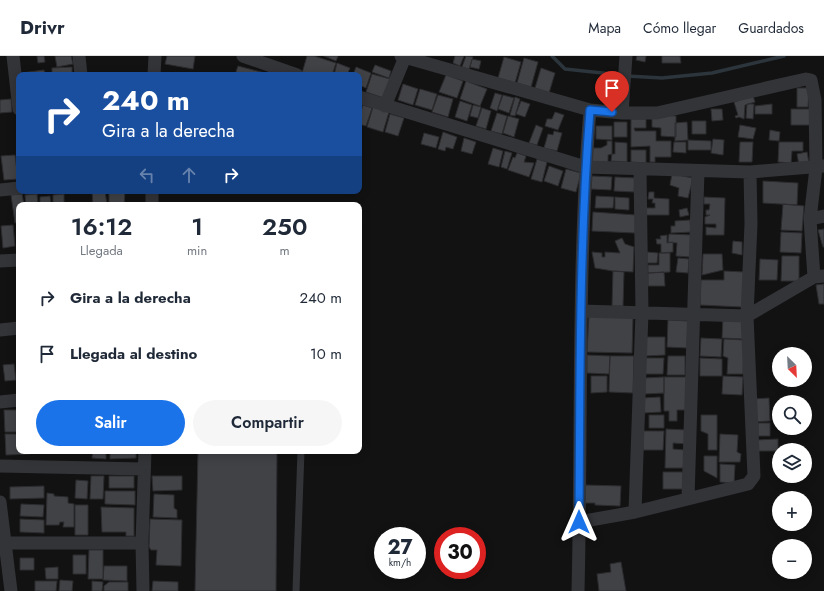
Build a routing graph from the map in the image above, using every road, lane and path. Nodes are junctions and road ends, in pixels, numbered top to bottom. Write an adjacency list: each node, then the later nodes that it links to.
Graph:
1 (14, 56): 10 (street)
2 (79, 56): 7 (street)
3 (243, 56): 9 (street)
4 (626, 56): 15 (street)
5 (152, 57): 8 (street)
6 (403, 57): 13 (street); 14 (street)
7 (81, 72)
8 (154, 72)
9 (288, 72)
10 (16, 77)
11 (362, 98): 13 (street)
12 (820, 99): 15 (street); 17 (street)
13 (385, 106): 16 (street)
14 (590, 110): 15 (street); 16 (street)
15 (622, 113)
16 (586, 167): 18 (street); 28 (street)
17 (820, 167): 20 (street); 24 (street)
18 (640, 169): 19 (street); 29 (street)
19 (698, 171): 20 (street); 30 (street)
20 (750, 172): 31 (street)
21 (16, 188): 22 (street)
22 (0, 190)
23 (824, 216): 24 (street)
24 (810, 219): 27 (street)
25 (16, 260): 26 (street)
26 (0, 261)
27 (819, 276): 31 (street)
28 (581, 311): 29 (street); 43 (street)
29 (642, 312): 30 (street); 42 (street)
30 (694, 315): 31 (street); 40 (street)
31 (748, 316): 40 (street)
32 (16, 328): 33 (street)
33 (0, 330)
34 (16, 400): 35 (street)
35 (0, 402)
36 (145, 454): 39 (street)
37 (301, 454): 48 (lane)
38 (0, 466): 39 (street)
39 (144, 469): 45 (street)
40 (688, 499): 42 (street)
41 (0, 502): 44 (street)
42 (635, 512): 43 (street)
43 (579, 522): 49 (street)
44 (4, 543): 45 (street); 46 (street)
45 (142, 543): 47 (street)
46 (11, 591)
47 (143, 591)
48 (296, 591)
49 (578, 591)

